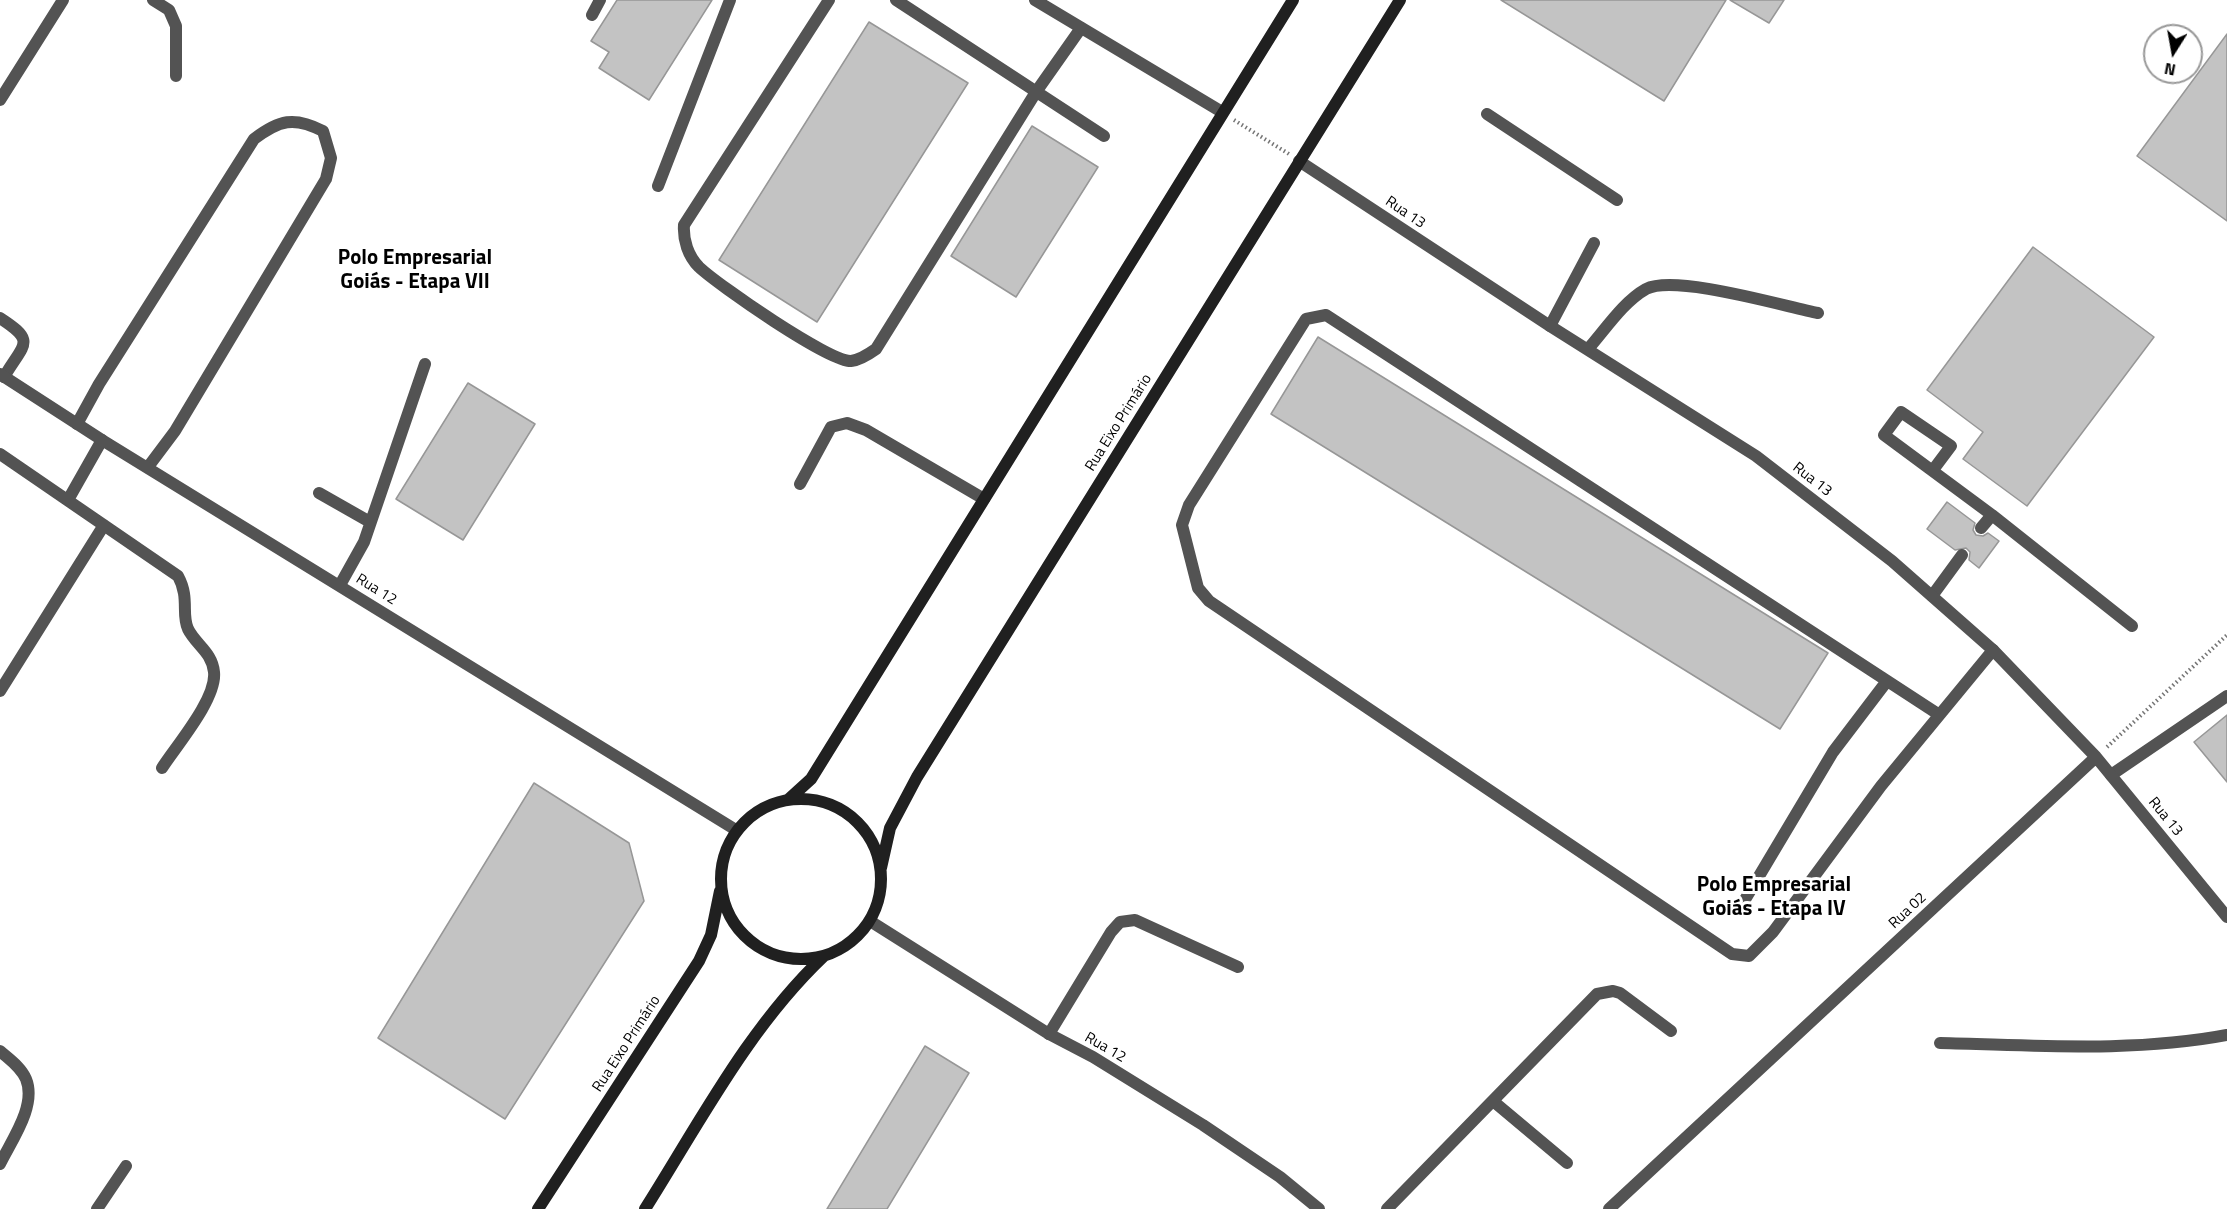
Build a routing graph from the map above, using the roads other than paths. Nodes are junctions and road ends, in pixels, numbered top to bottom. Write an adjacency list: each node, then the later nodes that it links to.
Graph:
1 (63, 0): 14 (street)
2 (153, 0): 12 (street)
3 (600, 0): 10 (street)
4 (730, 0): 19 (street)
5 (829, 0): 13 (street)
6 (896, 0): 13 (street)
7 (1035, 0): 11 (street)
8 (1293, 0): 15 (street)
9 (1400, 0): 18 (street, Rua Eixo Primário)
10 (592, 15)
11 (1082, 28): 13 (street); 15 (street)
12 (176, 76)
13 (1036, 92): 17 (street)
14 (0, 100)
15 (1222, 112): 35 (street)
16 (1487, 114): 20 (street)
17 (1104, 136)
18 (1299, 160): 24 (street, Rua 13); 55 (street, Rua Eixo Primário)
19 (657, 186)
20 (1617, 200)
21 (1594, 243): 24 (street)
22 (1818, 313): 25 (street)
23 (0, 318): 27 (street)
24 (1550, 326): 25 (street, Rua 13)
25 (1588, 350): 43 (street, Rua 13)
26 (425, 364): 38 (street)
27 (2, 375): 28 (street, Rua 12)
28 (77, 424): 29 (street, Rua 12); 31 (street)
29 (102, 440): 31 (street, Rua 12); 36 (street)
30 (0, 454): 36 (street)
31 (148, 467): 42 (street, Rua 12)
32 (1933, 470): 32 (street); 37 (street)
33 (800, 484): 35 (street)
34 (319, 493): 38 (street)
35 (984, 499): 53 (street)
36 (68, 500): 39 (street)
37 (1992, 515): 40 (street); 44 (street)
38 (370, 522): 42 (street)
39 (104, 525): 47 (street); 51 (street)
40 (1981, 528)
41 (1962, 555): 43 (street)
42 (340, 585): 54 (street, Rua 12)
43 (1932, 596): 45 (street, Rua 13)
44 (2132, 626)
45 (1993, 650): 49 (street); 50 (street, Rua 13)
46 (1887, 681): 49 (street); 49 (street); 57 (street)
47 (0, 691)
48 (2227, 696): 52 (street)
49 (1938, 714)
50 (2096, 757): 52 (street, Rua 13); 76 (street, Rua 02)
51 (162, 768)
52 (2111, 775): 58 (street, Rua 13)
53 (789, 799): 54 (street); 55 (street)
54 (736, 830): 56 (street)
55 (881, 868): 59 (street)
56 (720, 886): 60 (street); 72 (street, Rua Eixo Primário)
57 (1740, 908)
58 (2227, 917)
59 (870, 921): 60 (street); 63 (street, Rua 12)
60 (824, 956): 73 (street)
61 (1238, 967): 63 (street)
62 (1671, 1031): 67 (street)
63 (1049, 1034): 74 (street, Rua 12)
64 (2227, 1035): 65 (street)
65 (1940, 1043)
66 (0, 1051): 69 (street)
67 (1493, 1101): 68 (street); 75 (street)
68 (1567, 1163)
69 (0, 1164)
70 (126, 1166): 71 (street)
71 (98, 1209)
72 (538, 1209)
73 (645, 1209)
74 (1319, 1209)
75 (1387, 1209)
76 (1609, 1209)

